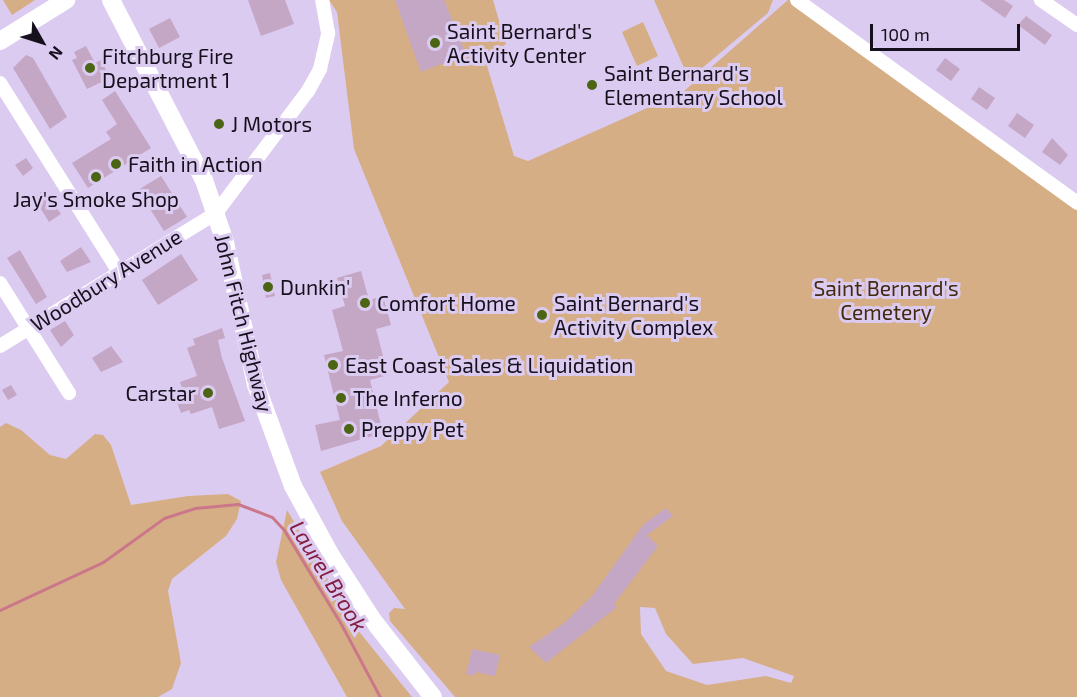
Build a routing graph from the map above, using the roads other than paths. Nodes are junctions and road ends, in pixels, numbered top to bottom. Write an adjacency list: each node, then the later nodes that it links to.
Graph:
1 (66, 0): 7 (main road)
2 (111, 0): 10 (main road, John Fitch Highway)
3 (322, 0): 10 (street, Woodbury Avenue)
4 (797, 0): 9 (street)
5 (1041, 0): 6 (street)
6 (1077, 24)
7 (0, 41)
8 (0, 82): 11 (street)
9 (1077, 203)
10 (216, 213): 11 (street, Woodbury Avenue); 16 (main road, John Fitch Highway)
11 (119, 272): 13 (street, Woodbury Avenue)
12 (0, 283): 13 (street)
13 (29, 328): 14 (street, Woodbury Avenue); 15 (street)
14 (0, 346)
15 (69, 393)
16 (433, 697)

